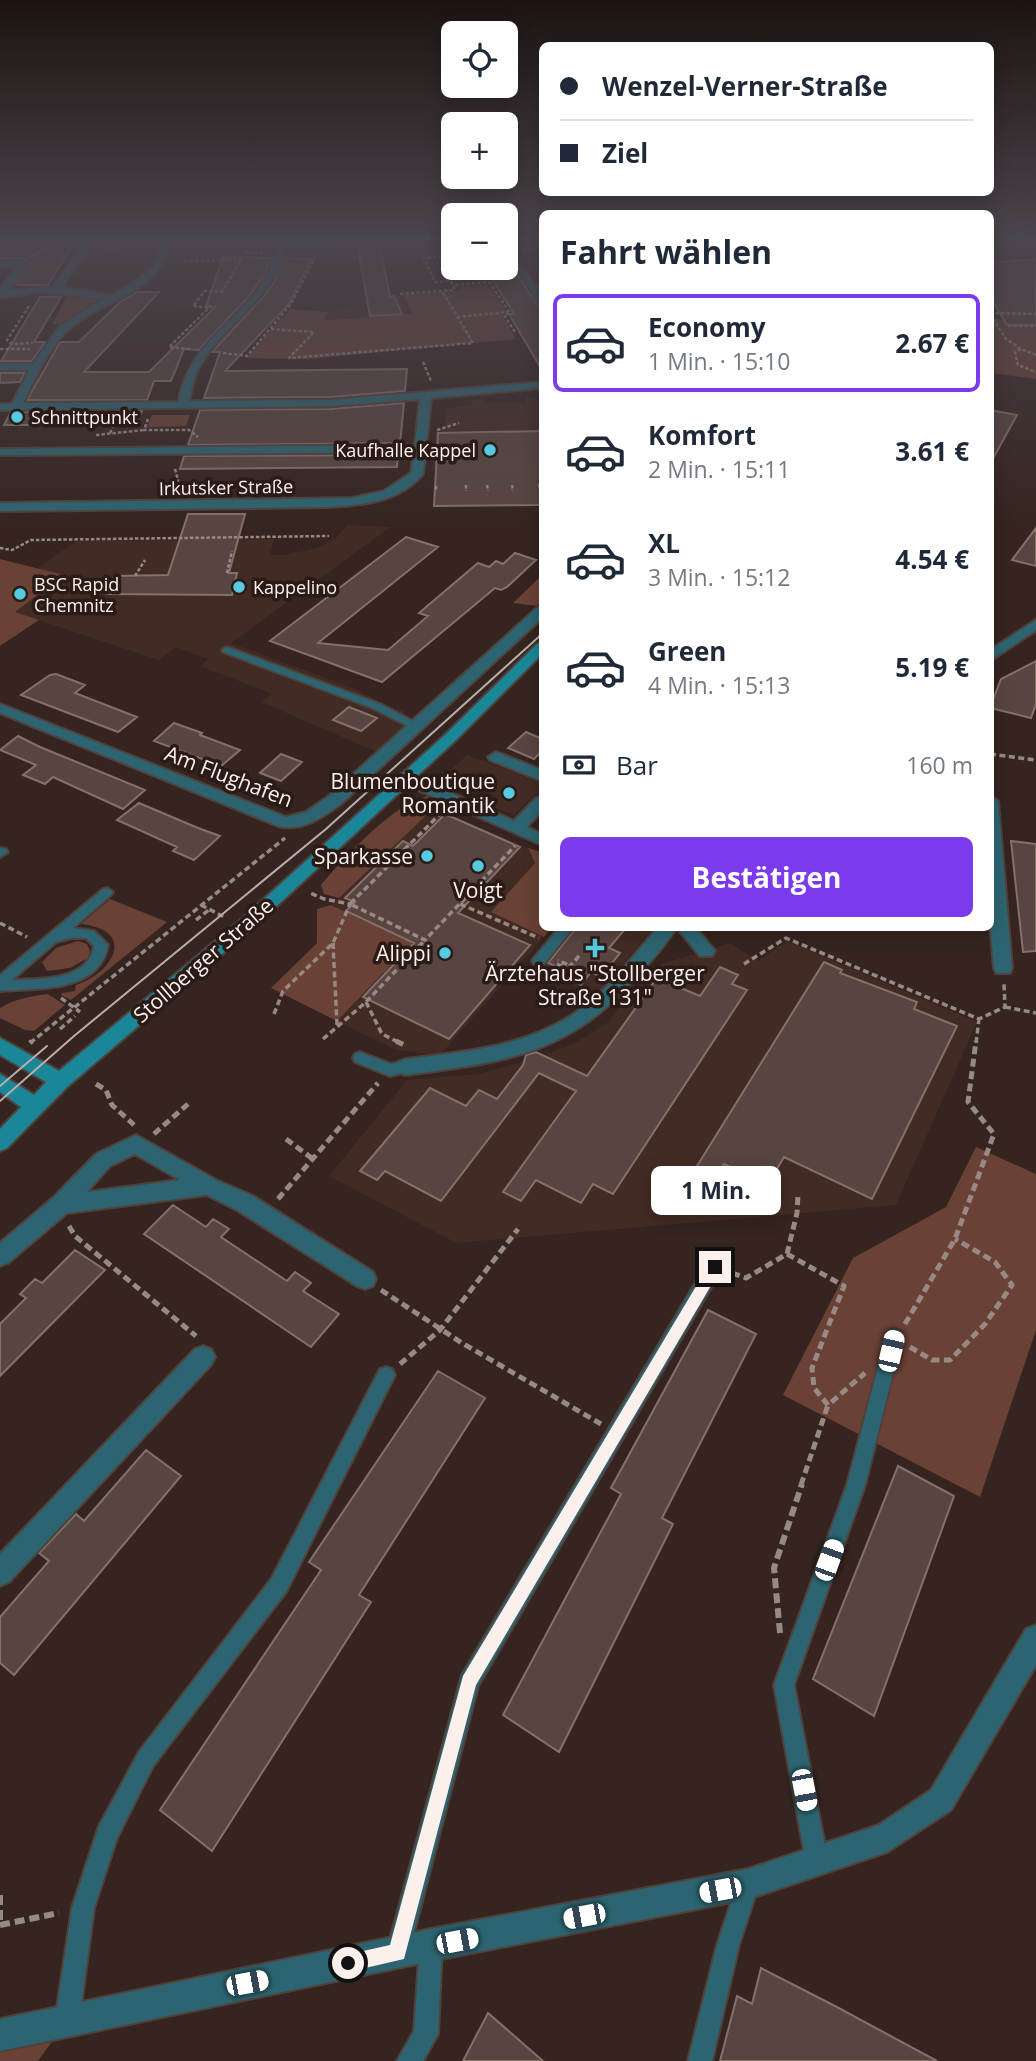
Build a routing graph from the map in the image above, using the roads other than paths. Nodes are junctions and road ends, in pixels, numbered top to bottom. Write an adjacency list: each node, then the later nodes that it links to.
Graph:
1 (57, 337): 4 (street)
2 (219, 337): 7 (street)
3 (0, 367): 4 (street)
4 (36, 367): 9 (street)
5 (539, 384): 6 (street)
6 (426, 397): 7 (street); 10 (street, Irkutsker Straße)
7 (183, 405): 9 (street)
8 (0, 407): 9 (street)
9 (16, 407)
10 (421, 447): 11 (street, Irkutsker Straße); 12 (street, Irkutsker Straße)
11 (0, 452)
12 (0, 506)
13 (539, 614): 19 (street, Am Flughafen)
14 (1036, 624): 17 (street)
15 (227, 650): 19 (lane)
16 (539, 650): 22 (main road, Stollberger Straße)
17 (994, 654)
18 (0, 708): 19 (street, Am Flughafen)
19 (416, 726)
20 (496, 757): 21 (street)
21 (539, 775)
22 (406, 778): 24 (street); 39 (main road, Stollberger Straße)
23 (539, 805): 24 (street)
24 (516, 828): 25 (street)
25 (539, 839)
26 (994, 852): 34 (street)
27 (107, 892): 31 (lane)
28 (564, 931): 33 (lane)
29 (664, 931): 38 (street)
30 (689, 931): 32 (street)
31 (47, 942): 35 (lane); 35 (lane)
32 (706, 951)
33 (539, 961)
34 (1003, 968)
35 (0, 984)
36 (8, 1050): 39 (main road)
37 (360, 1058): 38 (lane)
38 (397, 1069)
39 (60, 1081): 41 (main road, Stollberger Straße)
40 (0, 1082): 41 (main road)
41 (34, 1106): 42 (main road, Stollberger Straße)
42 (0, 1142)
43 (208, 1186): 44 (street); 44 (street); 47 (street)
44 (62, 1204): 45 (street)
45 (0, 1256)
46 (715, 1267): 56 (lane)
47 (365, 1279)
48 (892, 1344): 53 (lane)
49 (203, 1357): 51 (street)
50 (386, 1376): 57 (lane)
51 (0, 1573)
52 (1036, 1639): 53 (street)
53 (817, 1862): 54 (street)
54 (748, 1884): 55 (street); 60 (lane)
55 (431, 1945): 56 (street); 59 (lane)
56 (398, 1953): 57 (street)
57 (67, 2021): 58 (street)
58 (0, 2035)
59 (409, 2061)
60 (700, 2061)

